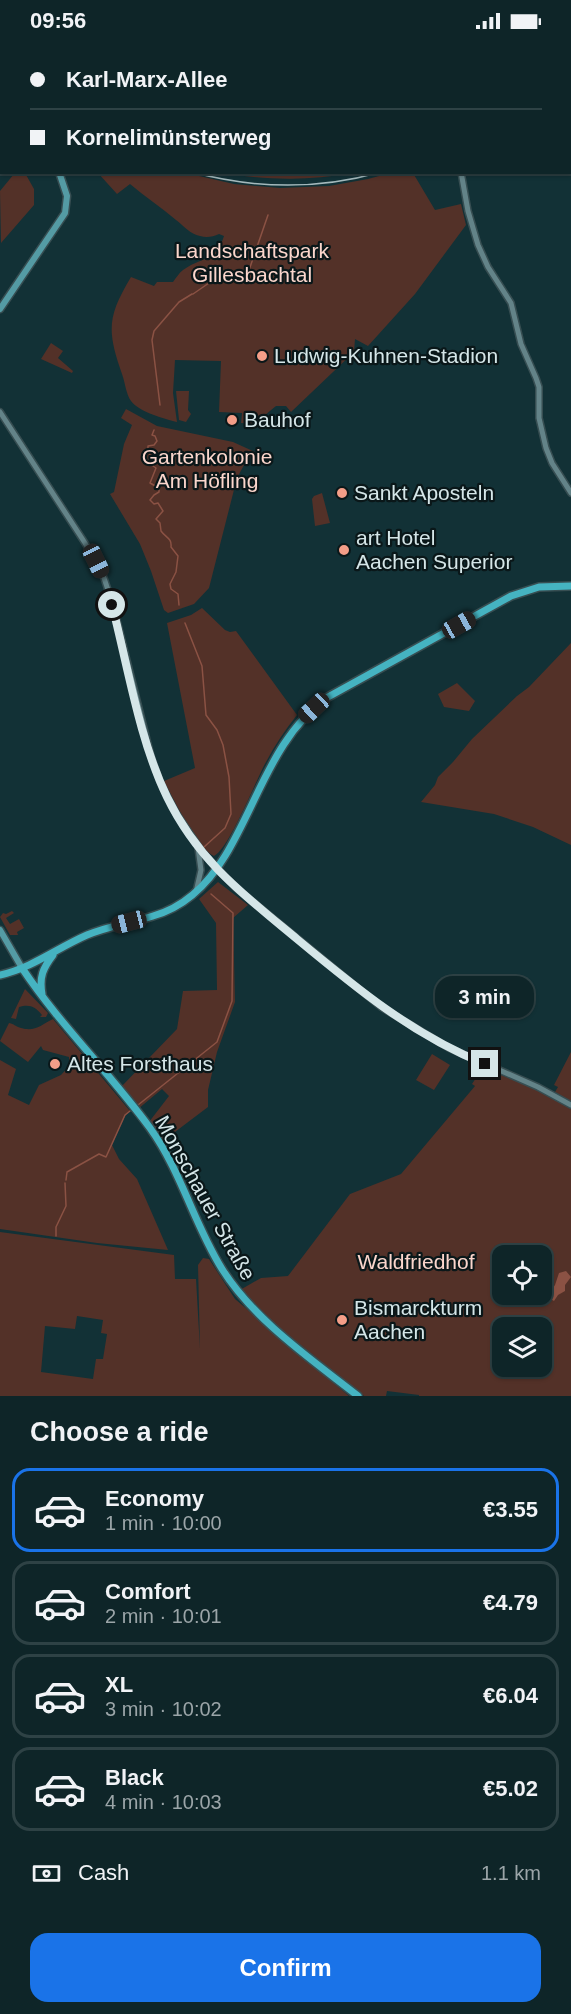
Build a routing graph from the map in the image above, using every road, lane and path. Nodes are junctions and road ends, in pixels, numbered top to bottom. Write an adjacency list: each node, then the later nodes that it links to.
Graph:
1 (60, 174): 3 (main road)
2 (461, 174): 5 (street)
3 (0, 309)
4 (0, 412): 7 (street)
5 (571, 493)
6 (571, 586): 8 (main road)
7 (198, 847): 8 (street); 9 (street)
8 (216, 869): 9 (main road); 15 (street)
9 (195, 893): 11 (main road)
10 (0, 930): 12 (main road)
11 (57, 951): 12 (main road); 14 (main road)
12 (22, 968): 13 (main road); 14 (main road, Monschauer Straße)
13 (0, 975)
14 (42, 997): 16 (main road, Monschauer Straße)
15 (571, 1105)
16 (358, 1396)

